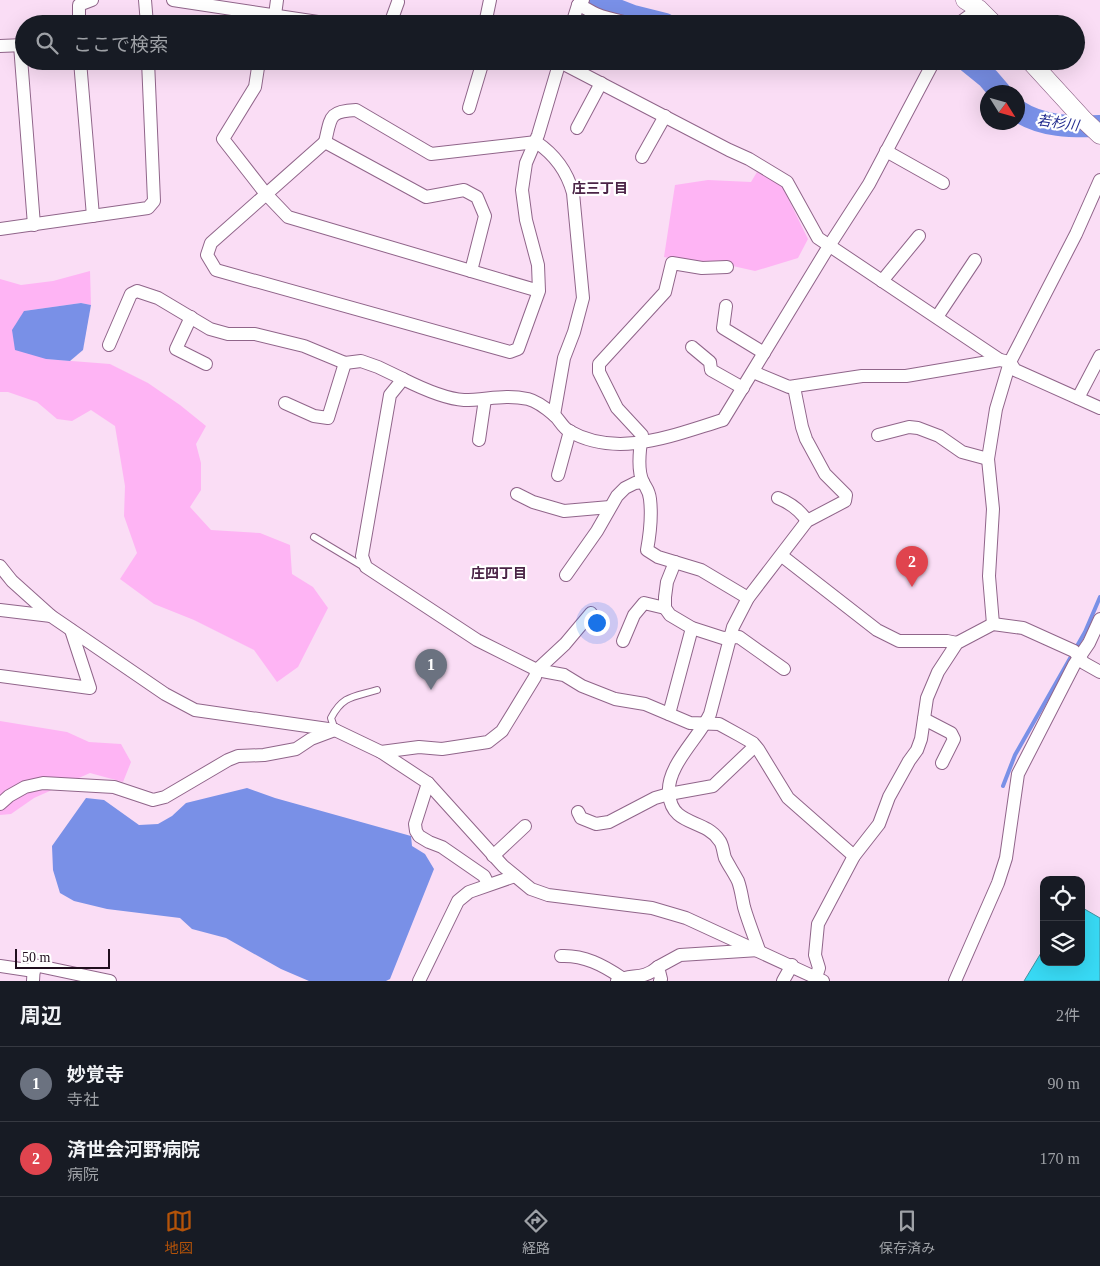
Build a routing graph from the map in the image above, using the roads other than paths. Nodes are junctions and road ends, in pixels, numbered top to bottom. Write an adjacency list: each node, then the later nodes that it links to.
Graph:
1 (92, 0): 9 (street)
2 (146, 0): 10 (street)
3 (173, 0): 11 (street)
4 (277, 0): 12 (street)
5 (490, 0): 14 (street)
6 (398, 2): 13 (street)
7 (580, 2): 15 (street); 16 (street)
8 (972, 4): 17 (street); 18 (main road)
9 (79, 15)
10 (146, 15)
11 (252, 15)
12 (270, 15)
13 (393, 15)
14 (487, 15)
15 (575, 15)
16 (599, 15)
17 (964, 15)
18 (984, 15)
19 (15, 45): 20 (street)
20 (0, 46)
21 (24, 70): 43 (street)
22 (81, 70): 42 (street)
23 (148, 70): 42 (street)
24 (258, 70): 41 (street)
25 (480, 70): 31 (street)
26 (556, 70): 36 (street)
27 (576, 70): 30 (street)
28 (929, 70): 37 (street)
29 (1038, 70): 34 (main road)
30 (601, 83): 32 (street); 33 (street)
31 (469, 108)
32 (665, 116): 38 (street); 46 (street)
33 (577, 128)
34 (1100, 135)
35 (325, 142): 36 (street); 41 (street); 49 (street)
36 (536, 142): 51 (street); 70 (street)
37 (886, 151): 40 (street); 46 (street)
38 (642, 157)
39 (1100, 180): 59 (street)
40 (943, 183)
41 (266, 194): 49 (street); 51 (street)
42 (93, 216): 43 (street)
43 (34, 225): 44 (street)
44 (0, 229)
45 (919, 236): 50 (street)
46 (828, 246): 50 (street); 57 (street)
47 (975, 260): 54 (street)
48 (727, 267): 74 (street)
49 (471, 271): 51 (street)
50 (882, 282): 54 (street)
51 (539, 291)
52 (726, 306): 57 (street)
53 (191, 317): 55 (street); 60 (street); 61 (street)
54 (937, 317): 59 (street)
55 (109, 345)
56 (692, 348): 65 (street)
57 (764, 353): 62 (street)
58 (1100, 356): 66 (street)
59 (1005, 361): 64 (street); 66 (street); 75 (street)
60 (345, 363): 63 (street); 68 (street)
61 (206, 364)
62 (753, 372): 64 (street); 65 (street)
63 (403, 379): 67 (street); 86 (street)
64 (794, 387): 81 (street)
65 (742, 388): 74 (street)
66 (1078, 398): 69 (street)
67 (485, 399): 70 (street); 73 (street)
68 (284, 403)
69 (1100, 408)
70 (554, 415): 71 (street)
71 (570, 432): 74 (street); 76 (street)
72 (878, 435): 75 (street)
73 (479, 440)
74 (640, 443): 77 (street)
75 (988, 459): 94 (street)
76 (558, 475)
77 (643, 482): 80 (street); 84 (street)
78 (517, 494): 80 (street)
79 (778, 498): 81 (street)
80 (610, 507): 87 (street)
81 (807, 521): 83 (street)
82 (314, 537): 86 (lane)
83 (782, 556): 88 (street); 99 (street)
84 (675, 562): 88 (street); 89 (street)
85 (0, 566): 92 (street)
86 (366, 568): 102 (street)
87 (566, 575)
88 (748, 598): 97 (street)
89 (665, 608): 95 (street); 98 (street)
90 (0, 610): 92 (street)
91 (590, 613): 102 (street)
92 (51, 616): 96 (street)
93 (1100, 619): 100 (street)
94 (993, 624): 99 (street); 100 (street)
95 (692, 628): 97 (street); 106 (street)
96 (71, 630): 104 (street); 109 (street)
97 (730, 637): 101 (street); 108 (street)
98 (623, 641)
99 (957, 643): 107 (street)
100 (1079, 658): 103 (street); 134 (street)
101 (784, 669)
102 (538, 670): 106 (street); 111 (street)
103 (1100, 672)
104 (0, 676)
105 (376, 690): 109 (lane)
106 (669, 714): 108 (street)
107 (924, 719): 112 (street); 119 (street)
108 (706, 722): 110 (street); 114 (street)
109 (335, 730): 111 (street); 115 (street)
110 (755, 746): 114 (street); 119 (street)
111 (381, 752): 113 (street)
112 (942, 763)
113 (428, 783): 118 (street); 121 (street)
114 (669, 794): 116 (street); 122 (street)
115 (0, 804)
116 (578, 812)
117 (526, 826): 118 (street)
118 (493, 856): 120 (street)
119 (854, 856): 129 (street)
120 (515, 876): 121 (street); 122 (street)
121 (488, 884): 131 (street)
122 (759, 950): 125 (street); 126 (street)
123 (561, 956): 128 (street)
124 (0, 966): 127 (street)
125 (792, 966): 129 (street); 133 (street)
126 (658, 967): 128 (street); 132 (street)
127 (33, 976): 130 (street)
128 (620, 979)
129 (820, 979)
130 (110, 981)
131 (419, 981)
132 (660, 981)
133 (783, 981)
134 (955, 981)

